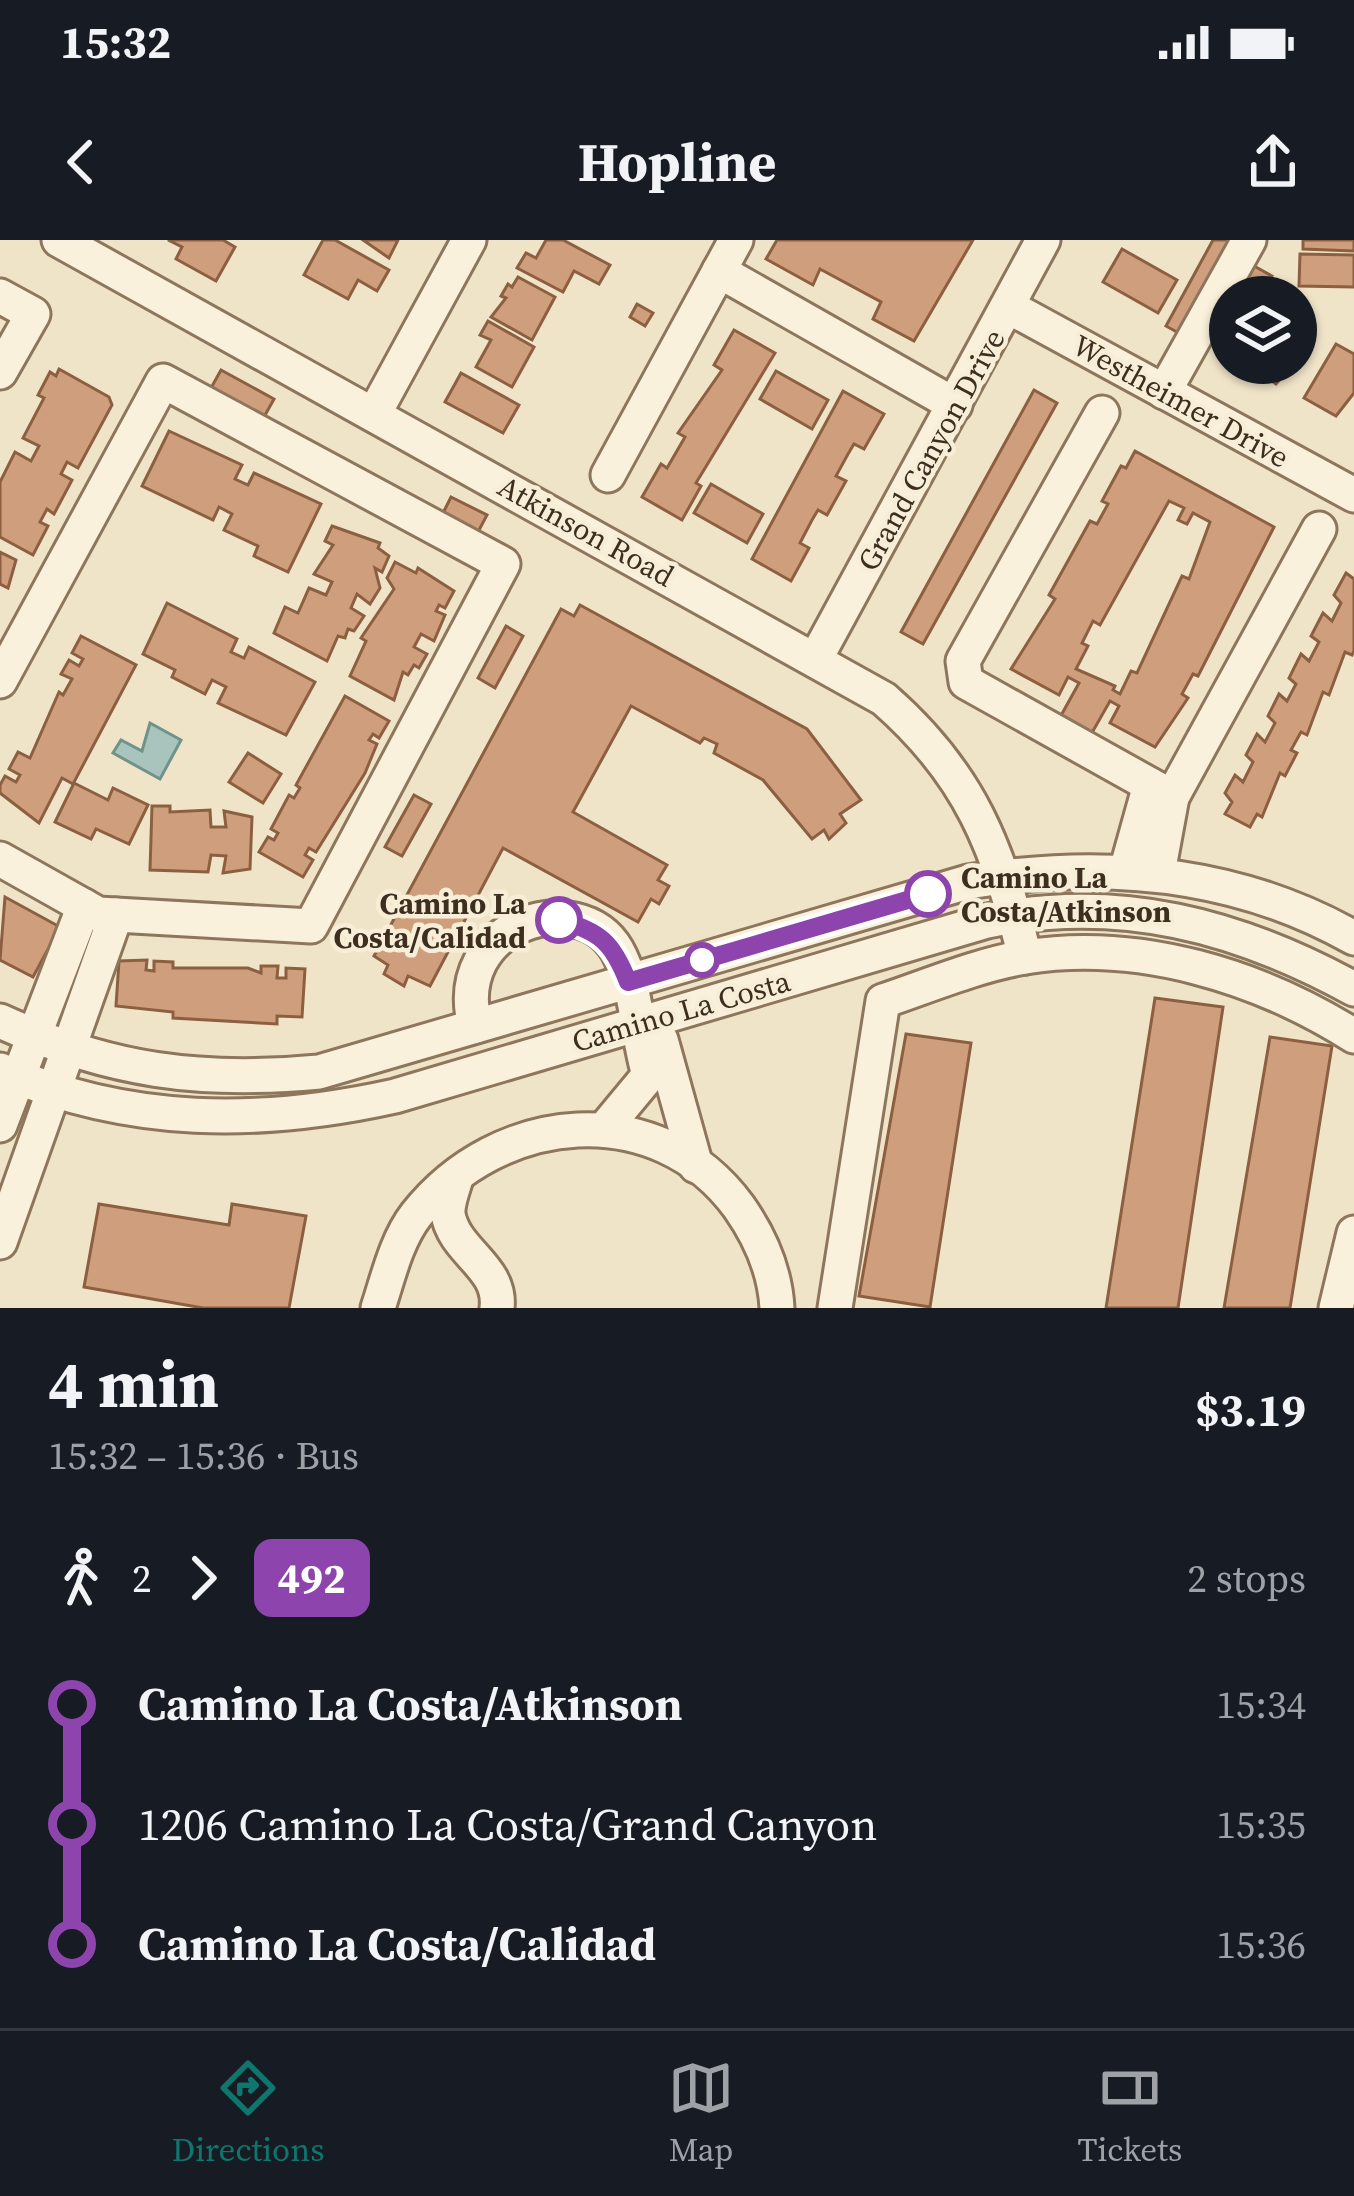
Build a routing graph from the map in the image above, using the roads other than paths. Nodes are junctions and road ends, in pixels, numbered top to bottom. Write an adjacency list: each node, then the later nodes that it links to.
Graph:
1 (59, 240): 12 (street, Atkinson Road)
2 (470, 240): 12 (street)
3 (736, 240): 6 (street)
4 (1043, 240): 8 (street, Grand Canyon Drive)
5 (1249, 240): 10 (street)
6 (719, 271): 11 (street); 14 (street)
7 (0, 296): 9 (street)
8 (1009, 308): 10 (street, Westheimer Drive); 11 (street, Grand Canyon Drive)
9 (0, 372)
10 (1164, 392): 15 (street, Westheimer Drive)
11 (955, 405): 17 (street, Grand Canyon Drive)
12 (374, 413): 17 (street, Atkinson Road)
13 (1102, 413): 19 (street)
14 (608, 475)
15 (1352, 490)
16 (1319, 529): 19 (street)
17 (816, 658): 22 (street, Atkinson Road)
18 (0, 681): 23 (street)
19 (1161, 791): 21 (street)
20 (0, 859): 23 (street)
21 (1142, 872): 22 (street, Camino La Costa); 25 (street, Camino La Costa)
22 (1005, 876): 24 (street, Atkinson Road); 27 (street, Camino La Costa)
23 (100, 911): 32 (street); 34 (street)
24 (1014, 916): 26 (street, Atkinson Road); 28 (street, Camino La Costa); 30 (street, Camino La Costa)
25 (1354, 938)
26 (1024, 957): 33 (street); 48 (street)
27 (628, 982): 30 (street); 31 (street, Camino La Costa); 31 (street)
28 (1354, 989)
29 (0, 1021): 32 (street, Camino La Costa)
30 (645, 1022): 36 (street); 37 (street, Camino La Costa); 41 (street)
31 (475, 1026): 34 (street, Camino La Costa)
32 (33, 1036): 34 (street, Camino La Costa); 35 (street)
33 (1354, 1036)
34 (69, 1048): 37 (street)
35 (9, 1074): 37 (street, Camino La Costa); 38 (street)
36 (649, 1075): 39 (street); 40 (street)
37 (57, 1092): 44 (street)
38 (0, 1125)
39 (605, 1128): 40 (street); 42 (street)
40 (640, 1134): 41 (street)
41 (696, 1166): 47 (street)
42 (457, 1175): 45 (street); 46 (street)
43 (1354, 1233): 49 (street)
44 (0, 1242)
45 (378, 1308)
46 (496, 1308)
47 (777, 1308)
48 (836, 1308)
49 (1336, 1308)

